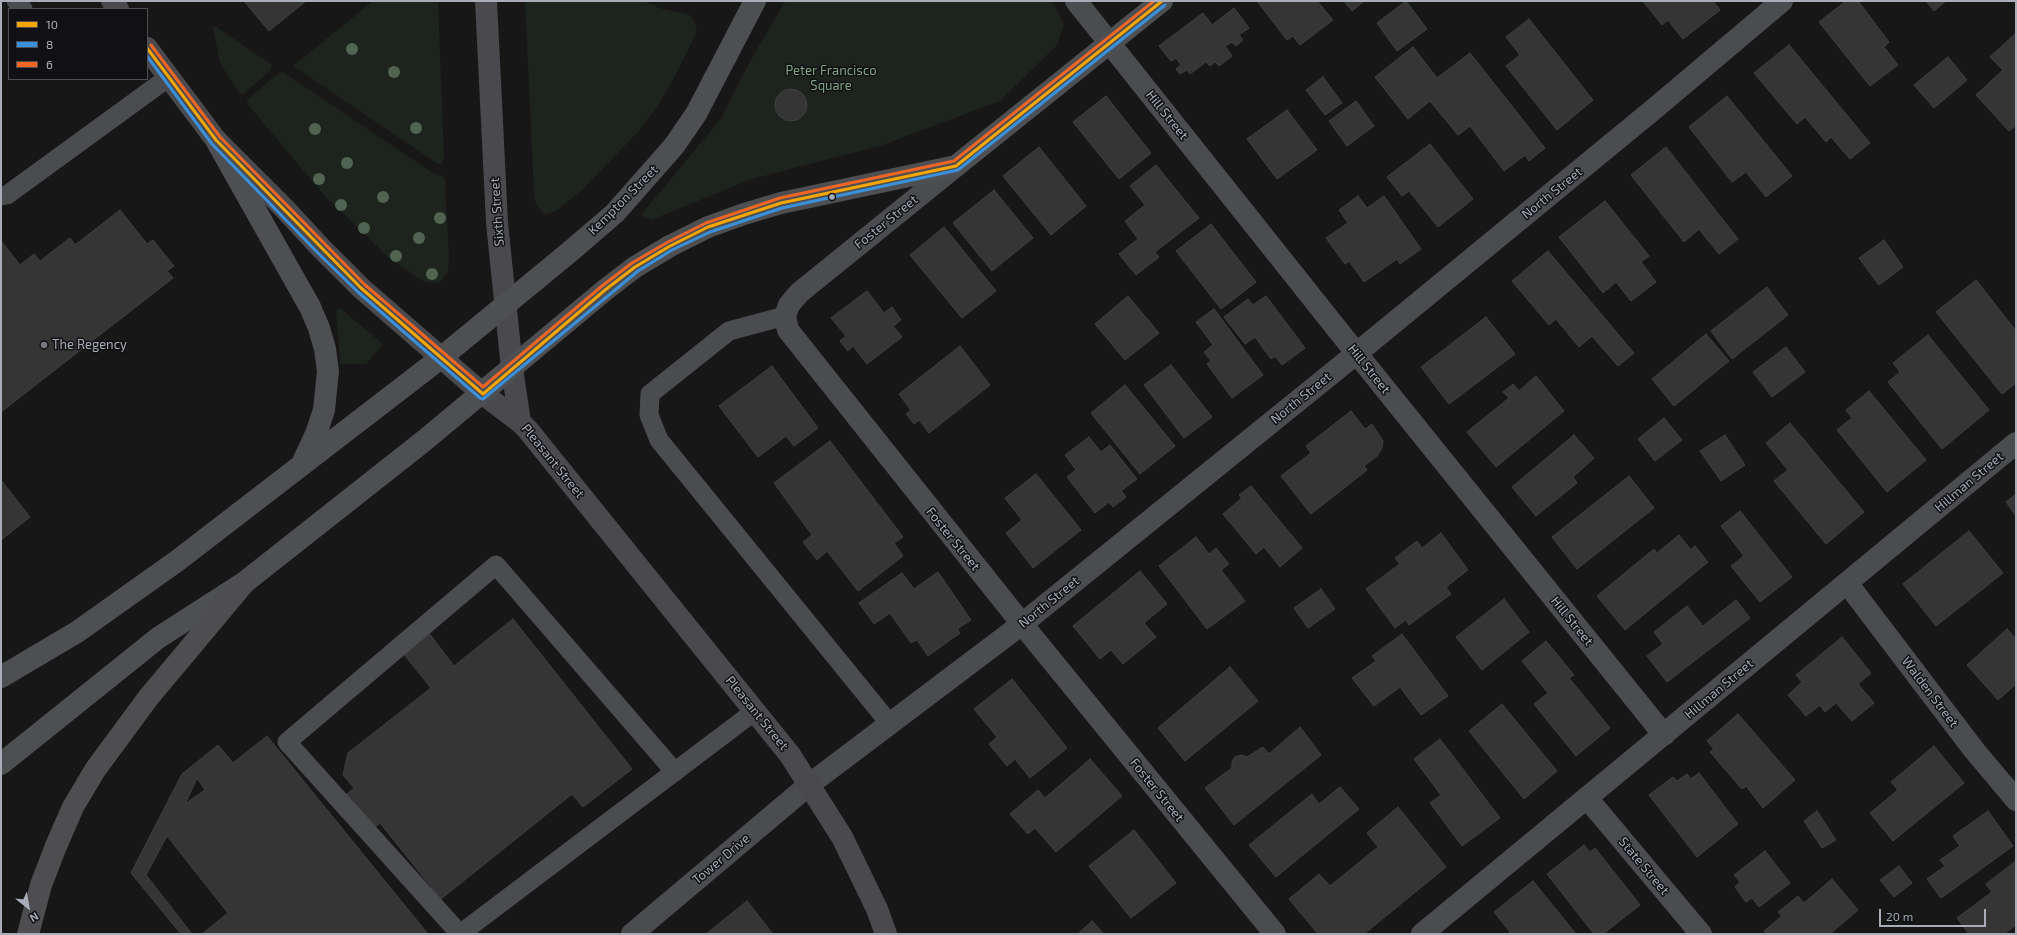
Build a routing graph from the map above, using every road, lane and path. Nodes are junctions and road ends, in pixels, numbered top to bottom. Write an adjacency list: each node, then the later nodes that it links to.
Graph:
1 (486, 1): 12 (main road, Sixth Street)
2 (755, 1): 12 (main road, Kempton Street)
3 (1076, 1): 6 (street, Hill Street)
4 (1162, 1): 6 (main road)
5 (1782, 1): 14 (street, North Street)
6 (1110, 43): 10 (main road); 14 (street, Hill Street)
7 (148, 49): 8 (main road, Pleasant Street)
8 (169, 77): 9 (main road, Pleasant Street); 11 (lane)
9 (216, 140): 15 (main road, Pleasant Street); 20 (main road)
10 (956, 166): 13 (street, Foster Street); 16 (main road)
11 (1, 196)
12 (506, 306): 15 (main road, Kempton Street); 16 (main road, Sixth Street)
13 (785, 316): 23 (street, Foster Street); 26 (lane)
14 (1357, 353): 23 (street, North Street); 27 (street, Hill Street)
15 (442, 357): 17 (main road, Pleasant Street); 20 (main road, Kempton Street)
16 (512, 368): 17 (main road); 18 (main road, Sixth Street)
17 (483, 394): 18 (main road, Pleasant Street); 21 (main road)
18 (520, 422): 25 (main road, Pleasant Street)
19 (2016, 444): 22 (street, Hillman Street)
20 (300, 467): 24 (main road, Kempton Street)
21 (245, 582): 28 (main road); 33 (highway)
22 (1847, 583): 27 (street, Hillman Street); 32 (street, Walden Street)
23 (1022, 624): 26 (street, North Street); 37 (street, Foster Street)
24 (1, 677)
25 (755, 711): 29 (lane); 30 (main road, Pleasant Street)
26 (890, 724): 30 (street, North Street)
27 (1664, 735): 31 (street, Hillman Street)
28 (1, 764)
29 (675, 772): 34 (lane); 34 (lane)
30 (810, 784): 35 (street, Tower Drive); 36 (main road, Pleasant Street)
31 (1587, 798): 38 (street, Hillman Street); 39 (street, State Street)
32 (2016, 800)
33 (28, 934)
34 (460, 934)
35 (632, 934)
36 (886, 934)
37 (1275, 934)
38 (1422, 934)
39 (1701, 934)

